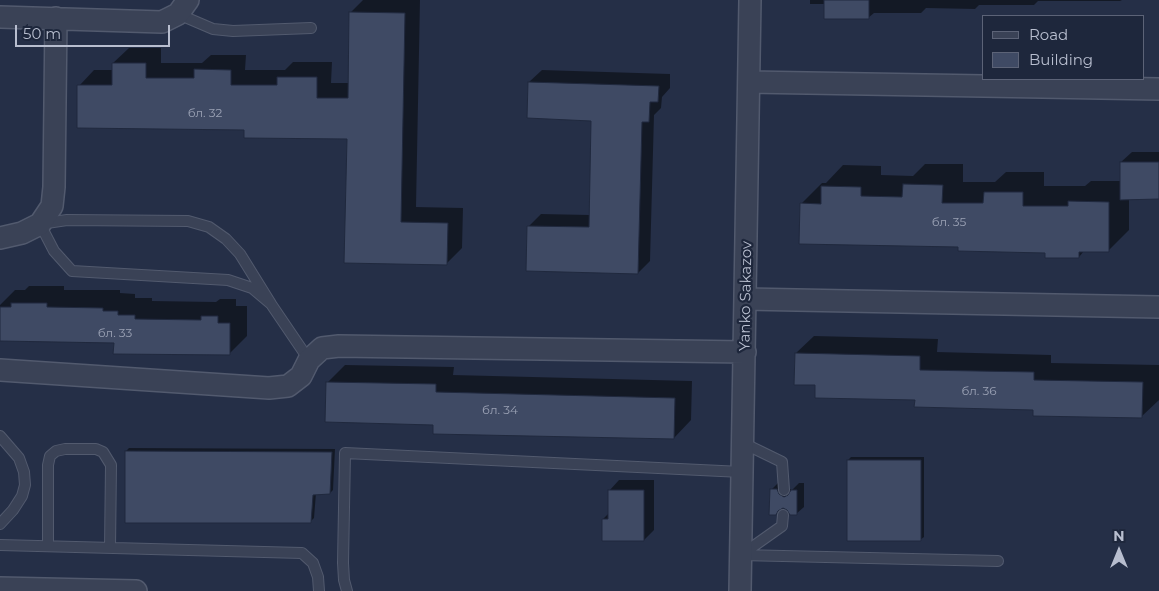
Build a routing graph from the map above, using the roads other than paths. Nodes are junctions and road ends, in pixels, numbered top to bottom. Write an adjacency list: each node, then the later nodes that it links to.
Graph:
1 (750, 0): 6 (street, Yanko Sakazov)
2 (183, 7): 4 (street); 5 (lane)
3 (0, 18): 4 (street)
4 (56, 18): 8 (street)
5 (311, 28)
6 (749, 82): 7 (street); 10 (street, Yanko Sakazov)
7 (1159, 89)
8 (40, 224): 9 (street); 11 (lane); 11 (lane)
9 (0, 238)
10 (745, 299): 12 (street); 13 (street, Yanko Sakazov)
11 (271, 304): 14 (lane)
12 (1159, 307)
13 (745, 352): 14 (street); 17 (street, Yanko Sakazov)
14 (309, 360): 15 (street)
15 (0, 370)
16 (0, 436): 21 (lane)
17 (743, 442): 18 (street, Yanko Sakazov); 19 (lane)
18 (742, 472): 25 (street, Yanko Sakazov); 30 (lane)
19 (784, 490)
20 (783, 515): 25 (lane)
21 (0, 524)
22 (0, 545): 23 (lane)
23 (48, 546): 24 (lane); 24 (lane)
24 (110, 548): 29 (lane)
25 (740, 555): 26 (lane); 31 (street, Yanko Sakazov)
26 (998, 561)
27 (0, 588): 28 (street)
28 (136, 591)
29 (319, 591)
30 (346, 591)
31 (740, 591)

